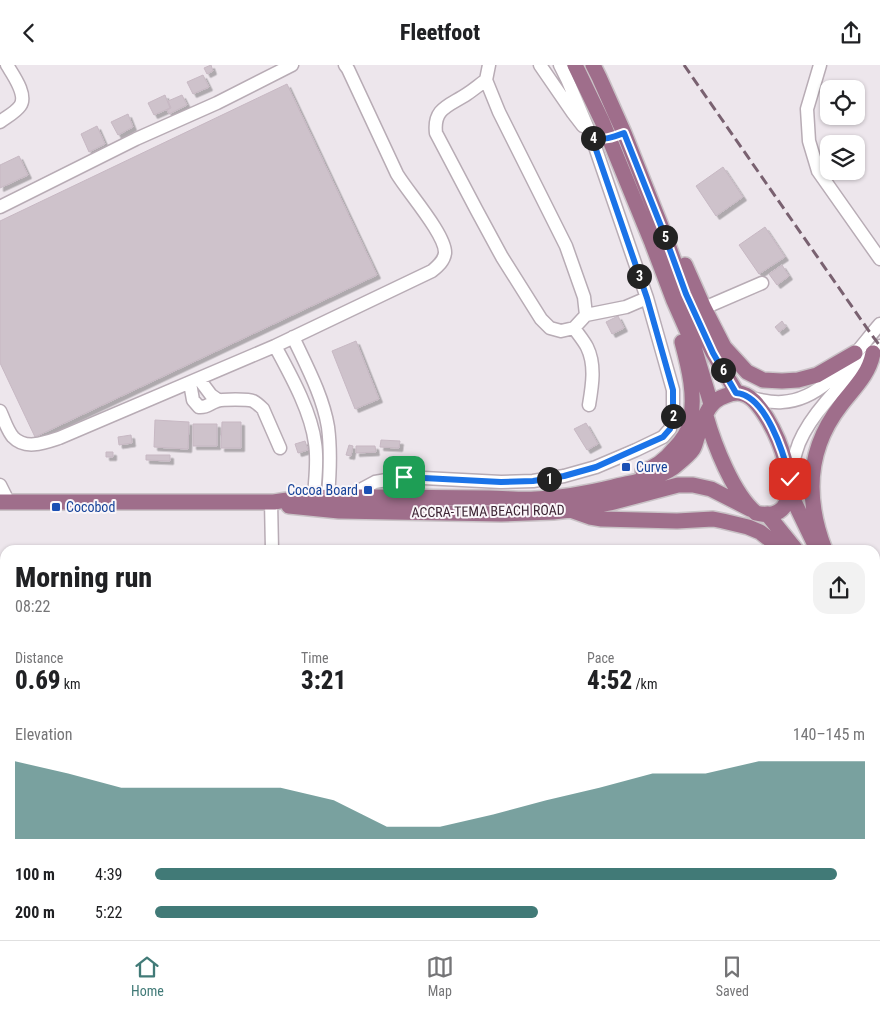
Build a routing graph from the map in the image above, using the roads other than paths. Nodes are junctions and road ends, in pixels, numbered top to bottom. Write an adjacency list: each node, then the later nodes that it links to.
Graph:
1 (7, 65): 11 (street)
2 (292, 65): 14 (street)
3 (346, 65): 24 (street)
4 (489, 65): 10 (street)
5 (540, 65): 13 (street)
6 (560, 65): 13 (street)
7 (575, 65): 12 (main road)
8 (593, 65): 12 (main road)
9 (820, 65): 16 (street)
10 (486, 80): 21 (street); 23 (street)
11 (0, 122)
12 (616, 136): 13 (street); 15 (main road); 17 (main road)
13 (592, 138): 19 (street)
14 (0, 207)
15 (666, 238): 20 (main road); 29 (main road)
16 (880, 259)
17 (664, 273): 32 (main road); 37 (main road)
18 (762, 283): 20 (street)
19 (647, 298): 21 (street); 39 (street)
20 (704, 308): 27 (main road)
21 (586, 315): 23 (street)
22 (880, 324): 27 (street)
23 (574, 328): 31 (street)
24 (293, 337): 25 (street); 38 (street)
25 (275, 346): 28 (street); 38 (street)
26 (876, 350): 36 (street); 48 (main road)
27 (855, 353): 29 (street)
28 (194, 381): 30 (street); 30 (street); 33 (street)
29 (744, 396): 32 (main road); 36 (main road)
30 (218, 400): 34 (street)
31 (589, 405)
32 (708, 410): 37 (main road, ACCRA-TEMA BEACH ROAD); 43 (main road)
33 (0, 411)
34 (280, 448)
35 (0, 485): 40 (street)
36 (790, 486): 43 (main road); 47 (main road)
37 (600, 490): 39 (main road, ACCRA-TEMA BEACH ROAD)
38 (321, 497): 39 (main road, ACCRA-TEMA BEACH ROAD); 41 (main road, ACCRA-TEMA BEACH ROAD)
39 (347, 497)
40 (4, 501): 41 (main road, ACCRA-TEMA BEACH ROAD)
41 (273, 502): 42 (main road, ACCRA-TEMA BEACH ROAD); 44 (street)
42 (572, 510): 43 (main road, ACCRA-TEMA BEACH ROAD); 45 (main road)
43 (760, 513): 46 (main road, ACCRA-TEMA BEACH ROAD)
44 (272, 545)
45 (777, 545)
46 (791, 545)
47 (816, 545)
48 (823, 545)

